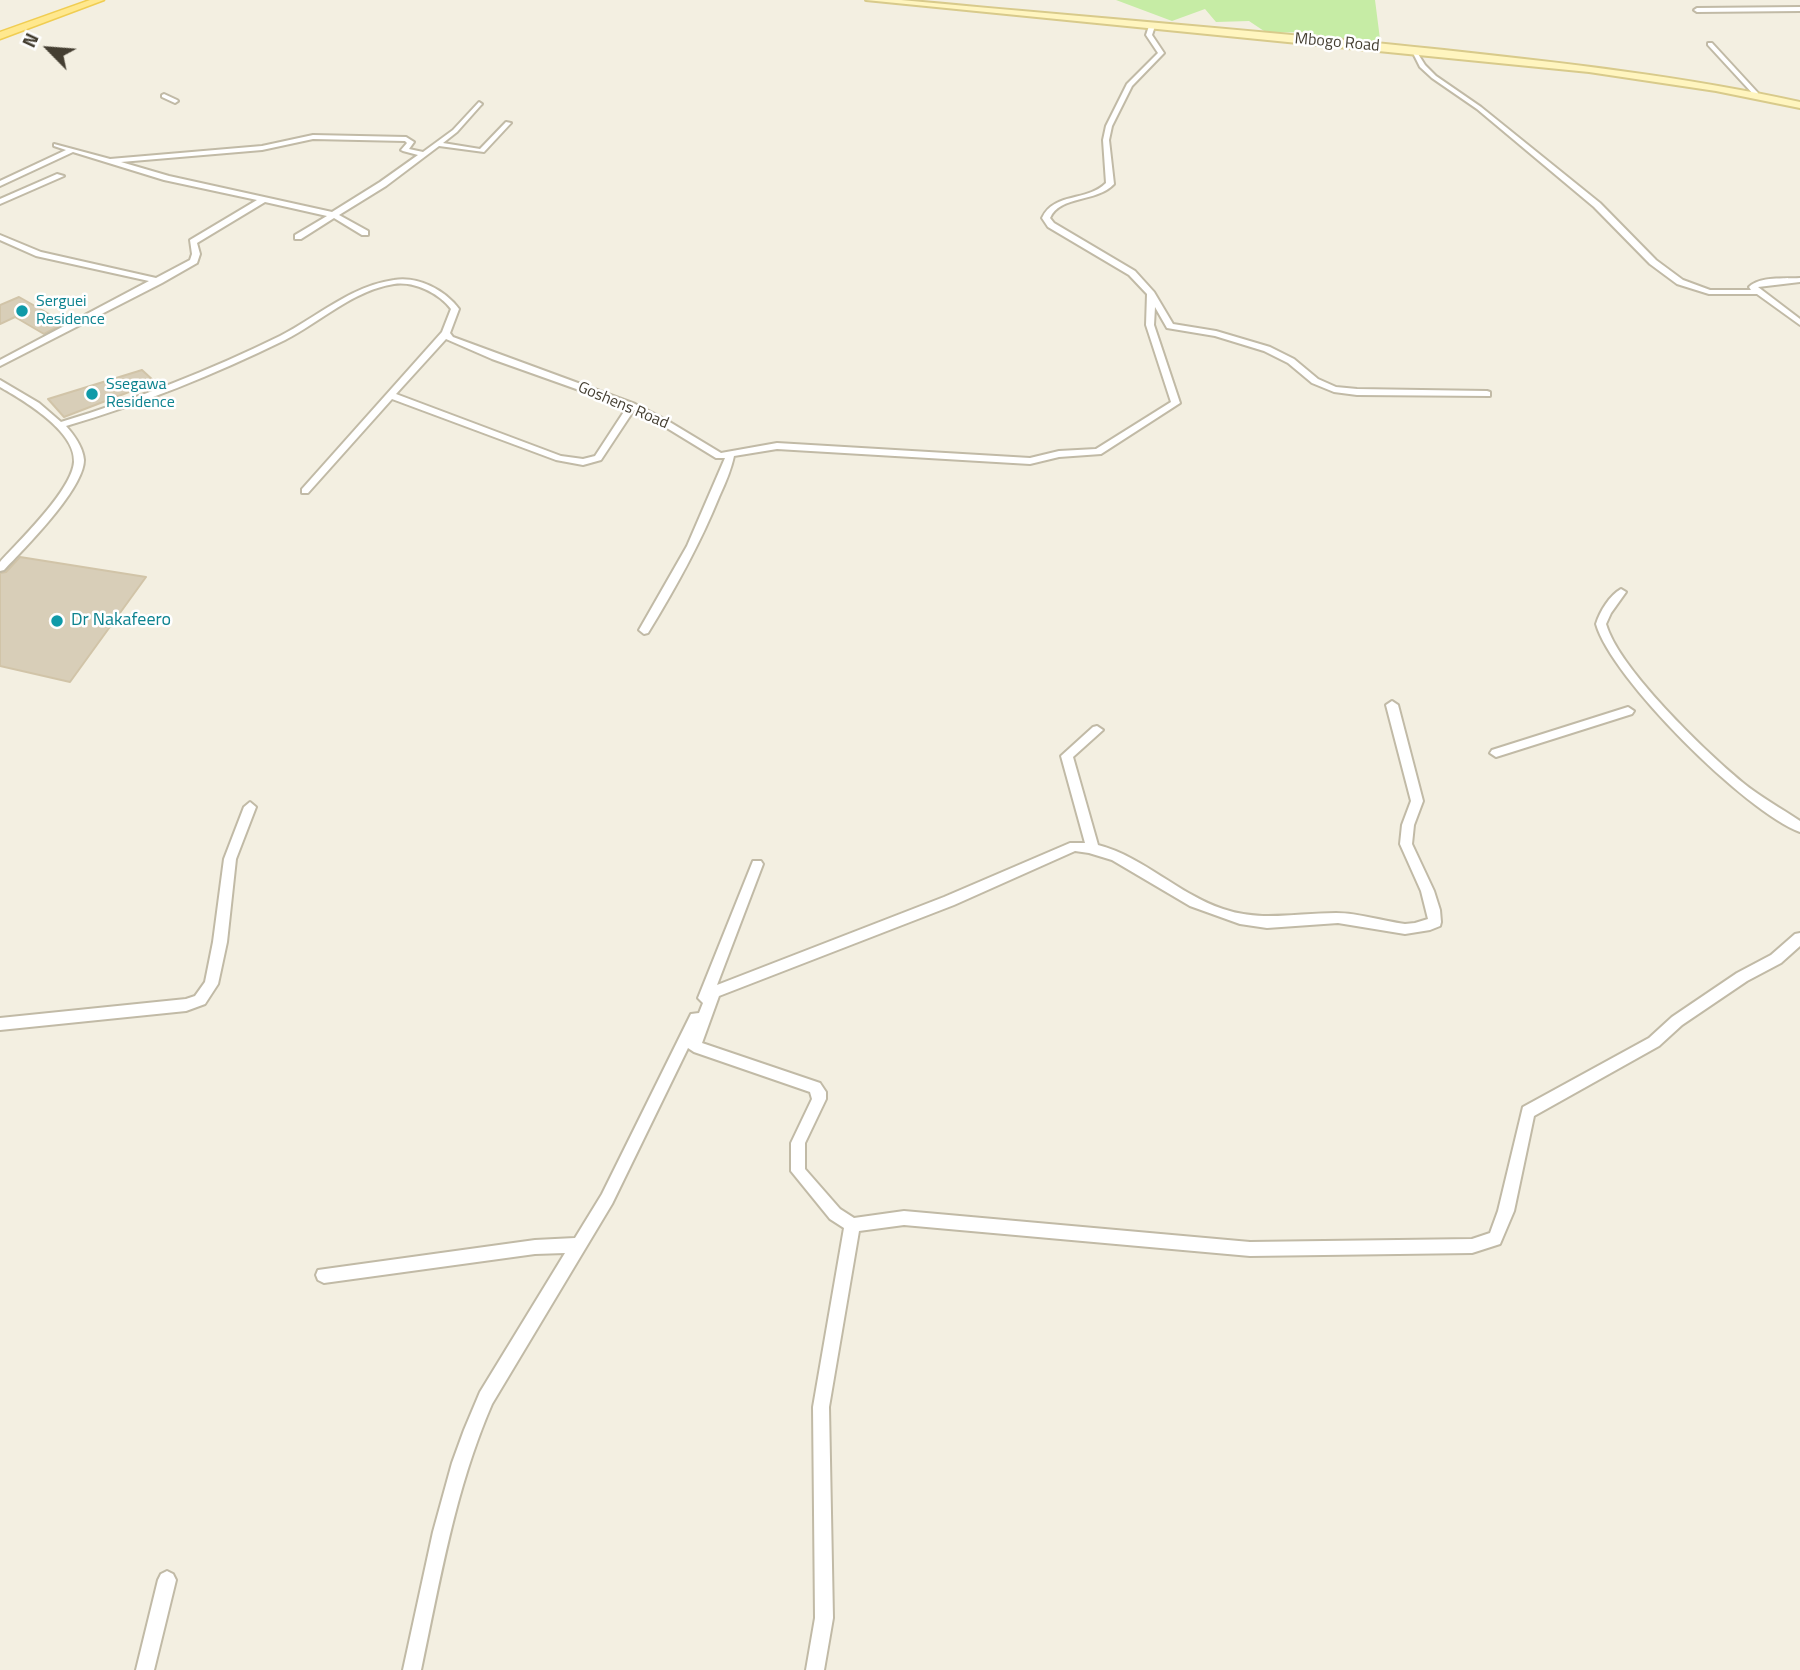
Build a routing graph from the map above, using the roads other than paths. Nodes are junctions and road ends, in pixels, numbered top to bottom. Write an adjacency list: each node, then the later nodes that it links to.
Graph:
1 (99, 0): 6 (main road)
2 (871, 0): 5 (main road, Mbogo Road)
3 (1800, 9): 4 (street)
4 (1698, 10)
5 (1152, 26): 8 (main road, Mbogo Road); 31 (street)
6 (0, 36)
7 (1710, 44): 9 (street)
8 (1413, 50): 9 (main road, Mbogo Road); 30 (street)
9 (1756, 94): 13 (main road, Mbogo Road)
10 (164, 96): 11 (street)
11 (175, 101)
12 (479, 104): 16 (street)
13 (1800, 105)
14 (508, 123): 16 (street)
15 (56, 145): 17 (street)
16 (431, 149): 18 (street); 19 (street); 24 (street)
17 (72, 150): 19 (street); 21 (street)
18 (495, 156)
19 (108, 161): 22 (street)
20 (60, 176): 23 (street)
21 (0, 184)
22 (263, 200): 24 (street); 29 (street)
23 (0, 202)
24 (334, 215): 25 (street); 27 (street)
25 (365, 233)
26 (0, 237): 29 (street)
27 (298, 237)
28 (1800, 280): 30 (street)
29 (159, 281): 34 (street)
30 (1755, 292): 32 (street)
31 (1151, 294): 36 (street); 40 (street)
32 (1800, 323)
33 (446, 333): 37 (street); 38 (street, Goshens Road); 39 (street)
34 (0, 363)
35 (0, 383): 39 (street)
36 (1487, 394)
37 (390, 395): 38 (street); 41 (street)
38 (632, 406): 40 (street, Goshens Road)
39 (60, 425): 42 (street)
40 (730, 457): 44 (street)
41 (305, 491)
42 (0, 568)
43 (1621, 592): 50 (street)
44 (644, 631)
45 (1392, 705): 51 (street)
46 (1628, 711): 48 (street)
47 (1097, 730): 51 (street)
48 (1496, 753)
49 (250, 807): 54 (street)
50 (1800, 827)
51 (1092, 847): 55 (street)
52 (757, 864): 56 (street)
53 (1800, 938): 55 (street)
54 (0, 1024)
55 (852, 1225): 61 (street)
56 (579, 1245): 57 (street); 60 (street)
57 (324, 1275)
58 (167, 1580): 59 (street)
59 (145, 1670)
60 (412, 1670)
61 (815, 1670)

